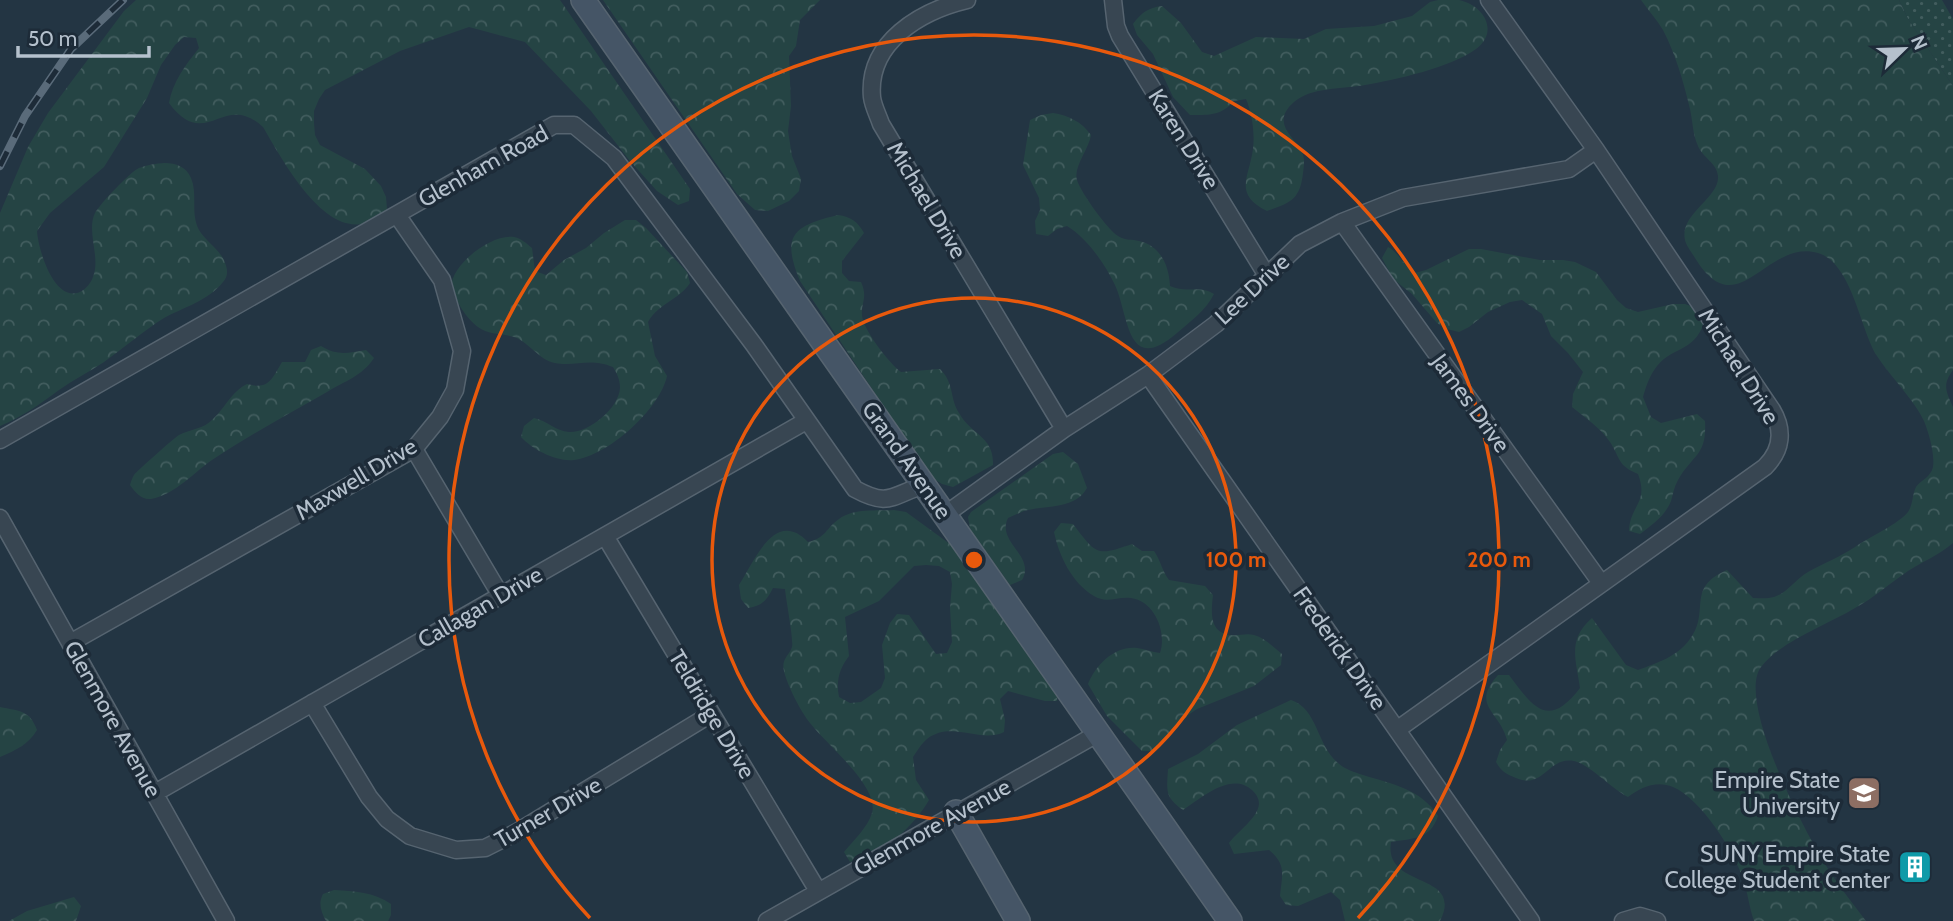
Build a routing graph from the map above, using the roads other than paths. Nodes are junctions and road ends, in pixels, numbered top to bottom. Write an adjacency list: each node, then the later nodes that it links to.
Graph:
1 (583, 0): 14 (street, Grand Avenue)
2 (967, 0): 11 (street, Michael Drive)
3 (1113, 0): 8 (street, Karen Drive)
4 (1489, 0): 5 (street, Michael Drive)
5 (1596, 150): 7 (street, Lee Drive); 18 (street, Michael Drive)
6 (397, 215): 10 (street, Glenham Road); 12 (street, Glenham Road); 13 (street, Maxwell Drive)
7 (1342, 222): 8 (street, Lee Drive); 18 (street, James Drive)
8 (1266, 274): 9 (street, Lee Drive)
9 (1148, 375): 11 (street, Lee Drive); 23 (street, Frederick Drive)
10 (806, 421): 14 (street, Glenham Road); 17 (street, Callagan Drive)
11 (1064, 429): 15 (street, Lee Drive)
12 (0, 440)
13 (414, 449): 19 (street); 20 (street, Maxwell Drive)
14 (925, 485): 15 (street, Grand Avenue)
15 (946, 514): 24 (street, Grand Avenue)
16 (0, 518): 20 (street, Glenmore Avenue)
17 (605, 536): 19 (street, Callagan Drive); 22 (street, Teldridge Drive)
18 (1601, 583): 23 (street, Michael Drive)
19 (501, 596): 21 (street, Callagan Drive)
20 (70, 643): 25 (street, Glenmore Avenue)
21 (312, 704): 22 (street, Turner Drive); 25 (street, Callagan Drive)
22 (711, 714): 27 (street, Teldridge Drive)
23 (1398, 729): 32 (street, Frederick Drive)
24 (1097, 734): 26 (street, Glenmore Avenue); 31 (street, Grand Avenue)
25 (155, 793): 28 (street, Glenmore Avenue)
26 (956, 813): 27 (street, Glenmore Avenue); 30 (street)
27 (818, 891): 29 (street, Glenmore Avenue)
28 (226, 921)
29 (767, 921)
30 (1018, 921)
31 (1230, 921)
32 (1531, 921)
33 (1623, 921): 34 (street)
34 (1657, 921)

